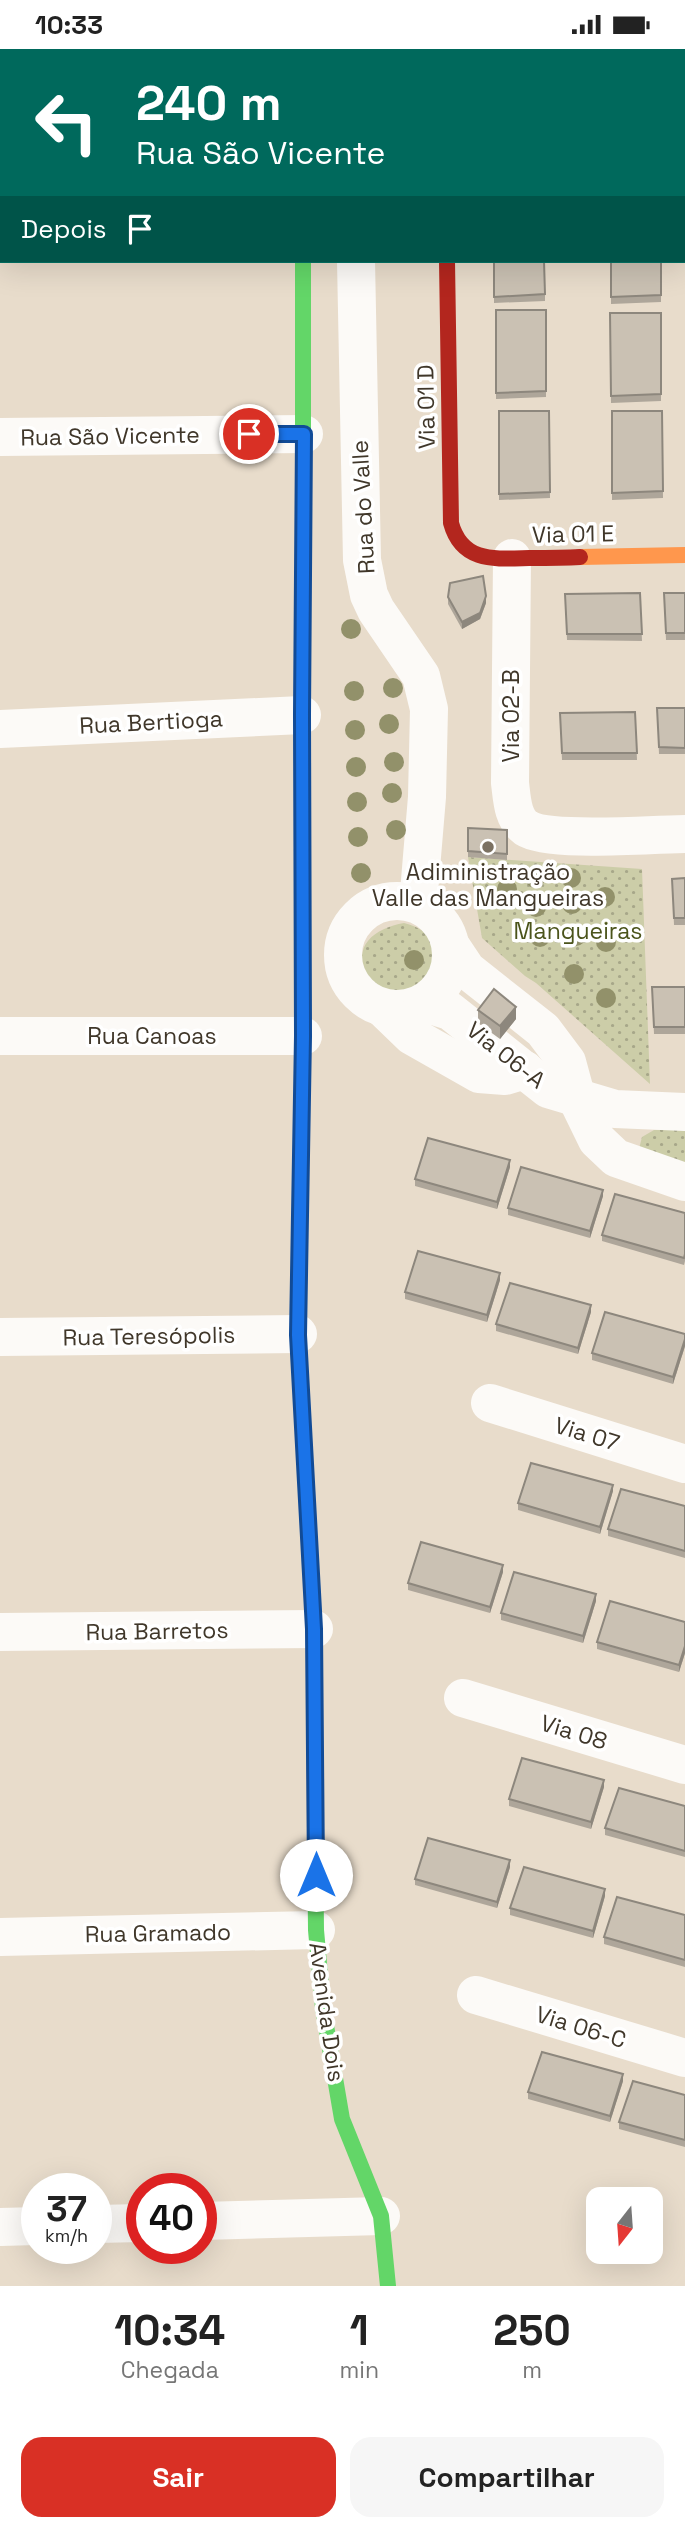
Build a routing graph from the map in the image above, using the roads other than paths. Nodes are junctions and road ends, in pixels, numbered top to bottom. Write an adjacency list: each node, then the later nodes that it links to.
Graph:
1 (303, 263): 4 (street, Avenida Dois)
2 (356, 263): 12 (street, Rua do Valle)
3 (447, 263): 6 (street, Via 01 D)
4 (304, 434): 5 (street, Rua São Vicente); 9 (street, Avenida Dois)
5 (0, 437)
6 (464, 548): 8 (street, Via 01 E)
7 (685, 555): 8 (street, Via 01 E)
8 (512, 558): 11 (street, Via 02-B)
9 (302, 715): 10 (street, Rua Bertioga); 16 (street, Avenida Dois)
10 (0, 729)
11 (685, 834)
12 (418, 904): 13 (street); 14 (street)
13 (452, 946): 14 (street); 17 (street)
14 (402, 1007): 17 (street, Via 06-A)
15 (0, 1036): 16 (street, Rua Canoas)
16 (303, 1036): 20 (street, Avenida Dois)
17 (577, 1099): 18 (street, Via 06-A); 19 (street)
18 (685, 1112)
19 (685, 1182)
20 (298, 1335): 21 (street, Rua Teresópolis); 24 (street, Avenida Dois)
21 (0, 1337)
22 (490, 1403): 23 (street, Via 07)
23 (685, 1464)
24 (314, 1629): 25 (street, Rua Barretos); 28 (street, Avenida Dois)
25 (0, 1632)
26 (463, 1698): 27 (street, Via 08)
27 (685, 1765)
28 (316, 1930): 29 (street, Rua Gramado); 32 (street, Avenida Dois)
29 (0, 1937)
30 (476, 1995): 31 (street, Via 06-C)
31 (685, 2058)
32 (381, 2216): 33 (street); 36 (street, Avenida Dois)
33 (217, 2221)
34 (21, 2226): 35 (street)
35 (0, 2227)
36 (388, 2286)

